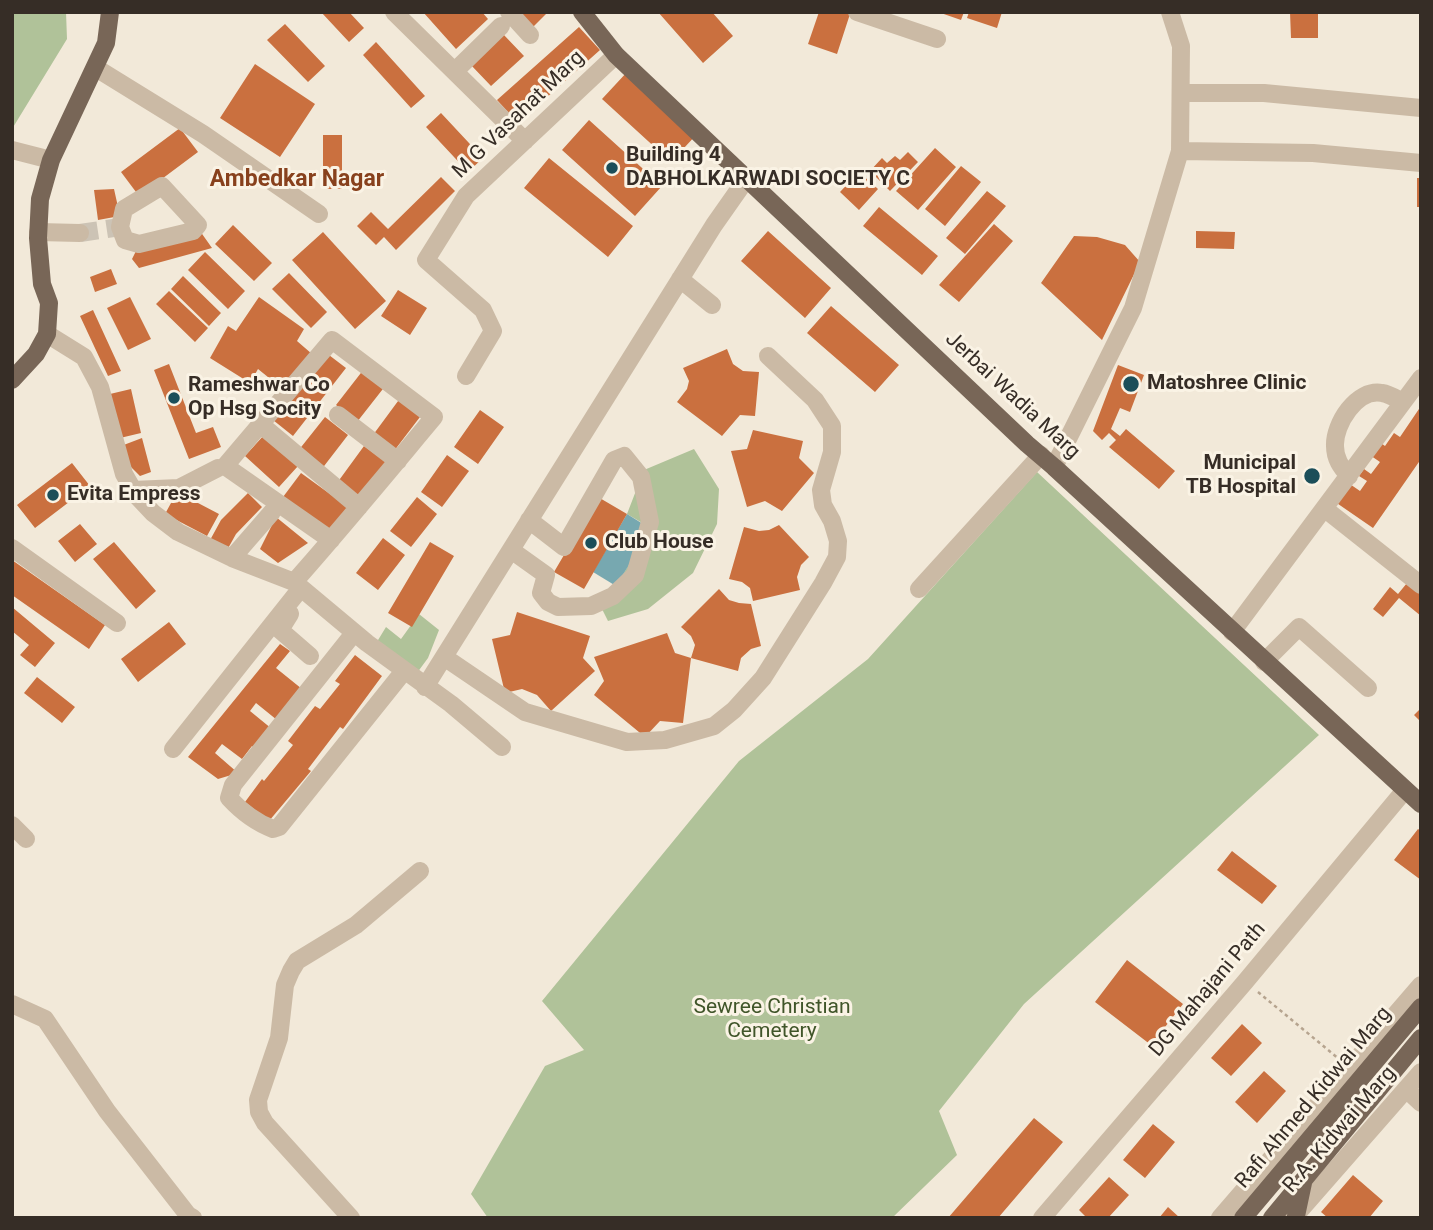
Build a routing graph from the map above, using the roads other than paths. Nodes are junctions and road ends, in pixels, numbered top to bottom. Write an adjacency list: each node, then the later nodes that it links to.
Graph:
1 (394, 12): 11 (street)
2 (582, 12): 9 (main road, Jerbai Wadia Marg)
3 (857, 12): 8 (street)
4 (1170, 12): 12 (street)
5 (114, 16): 10 (main road)
6 (505, 19): 7 (street); 11 (street)
7 (530, 35)
8 (937, 39)
9 (616, 55): 14 (street, M G Vasahat Marg); 19 (main road, Jerbai Wadia Marg)
10 (96, 68): 17 (main road); 20 (street)
11 (456, 71): 14 (street)
12 (1181, 93): 13 (street); 16 (street)
13 (1421, 108)
14 (525, 141): 27 (street, M G Vasahat Marg)
15 (12, 150): 17 (street)
16 (1180, 151): 18 (street); 34 (street)
17 (51, 160): 21 (main road)
18 (1421, 163)
19 (747, 178): 23 (street); 34 (main road, Jerbai Wadia Marg)
20 (319, 214)
21 (38, 232): 22 (street); 25 (main road)
22 (80, 233)
23 (680, 279): 24 (street); 41 (street)
24 (712, 305)
25 (47, 334): 29 (main road); 37 (street)
26 (768, 356): 55 (street)
27 (466, 376)
28 (1421, 378): 30 (street)
29 (12, 380)
30 (1403, 402): 36 (street); 36 (street)
31 (338, 415): 33 (street)
32 (260, 424): 33 (street); 38 (street); 42 (street)
33 (398, 461): 38 (street)
34 (1048, 461): 47 (street); 52 (main road, Jerbai Wadia Marg)
35 (219, 468): 37 (street)
36 (1349, 476): 39 (street)
37 (133, 490): 45 (street)
38 (359, 507): 42 (street)
39 (1325, 509): 46 (street); 52 (street)
40 (272, 512): 45 (street)
41 (529, 520): 44 (street); 44 (street)
42 (331, 540): 48 (street)
43 (12, 548): 51 (street)
44 (511, 550): 55 (street)
45 (232, 558): 48 (street)
46 (1421, 584)
47 (919, 589)
48 (307, 596): 49 (street); 50 (street); 53 (street)
49 (279, 622): 54 (street); 61 (street)
50 (332, 622)
51 (117, 623)
52 (1232, 632): 56 (main road, Jerbai Wadia Marg)
53 (354, 633): 57 (street); 57 (street)
54 (310, 656)
55 (443, 657): 58 (street)
56 (1264, 662): 59 (street); 62 (main road, Jerbai Wadia Marg)
57 (404, 671): 58 (street)
58 (425, 687): 60 (street)
59 (1368, 688)
60 (502, 747)
61 (173, 749)
62 (1405, 790): 63 (main road, Jerbai Wadia Marg); 79 (street, DG Mahajani Path)
63 (1421, 804)
64 (12, 825): 65 (street)
65 (26, 839)
66 (420, 871): 78 (street)
67 (1421, 985): 71 (street, R.A. Kidwai Marg)
68 (12, 1004): 77 (street)
69 (1421, 1007): 71 (main road, Rafi Ahmed Kidwai Marg)
70 (1421, 1038): 75 (main road)
71 (1384, 1039): 80 (street, R.A. Kidwai Marg); 81 (main road, Rafi Ahmed Kidwai Marg)
72 (1421, 1072): 73 (street, R.A. Kidwai Marg)
73 (1406, 1089): 74 (street); 76 (street, R.A. Kidwai Marg)
74 (1421, 1103)
75 (1304, 1180): 76 (main road); 82 (main road)
76 (1295, 1217)
77 (193, 1218)
78 (351, 1218)
79 (1042, 1218)
80 (1220, 1218)
81 (1242, 1218)
82 (1272, 1218)

